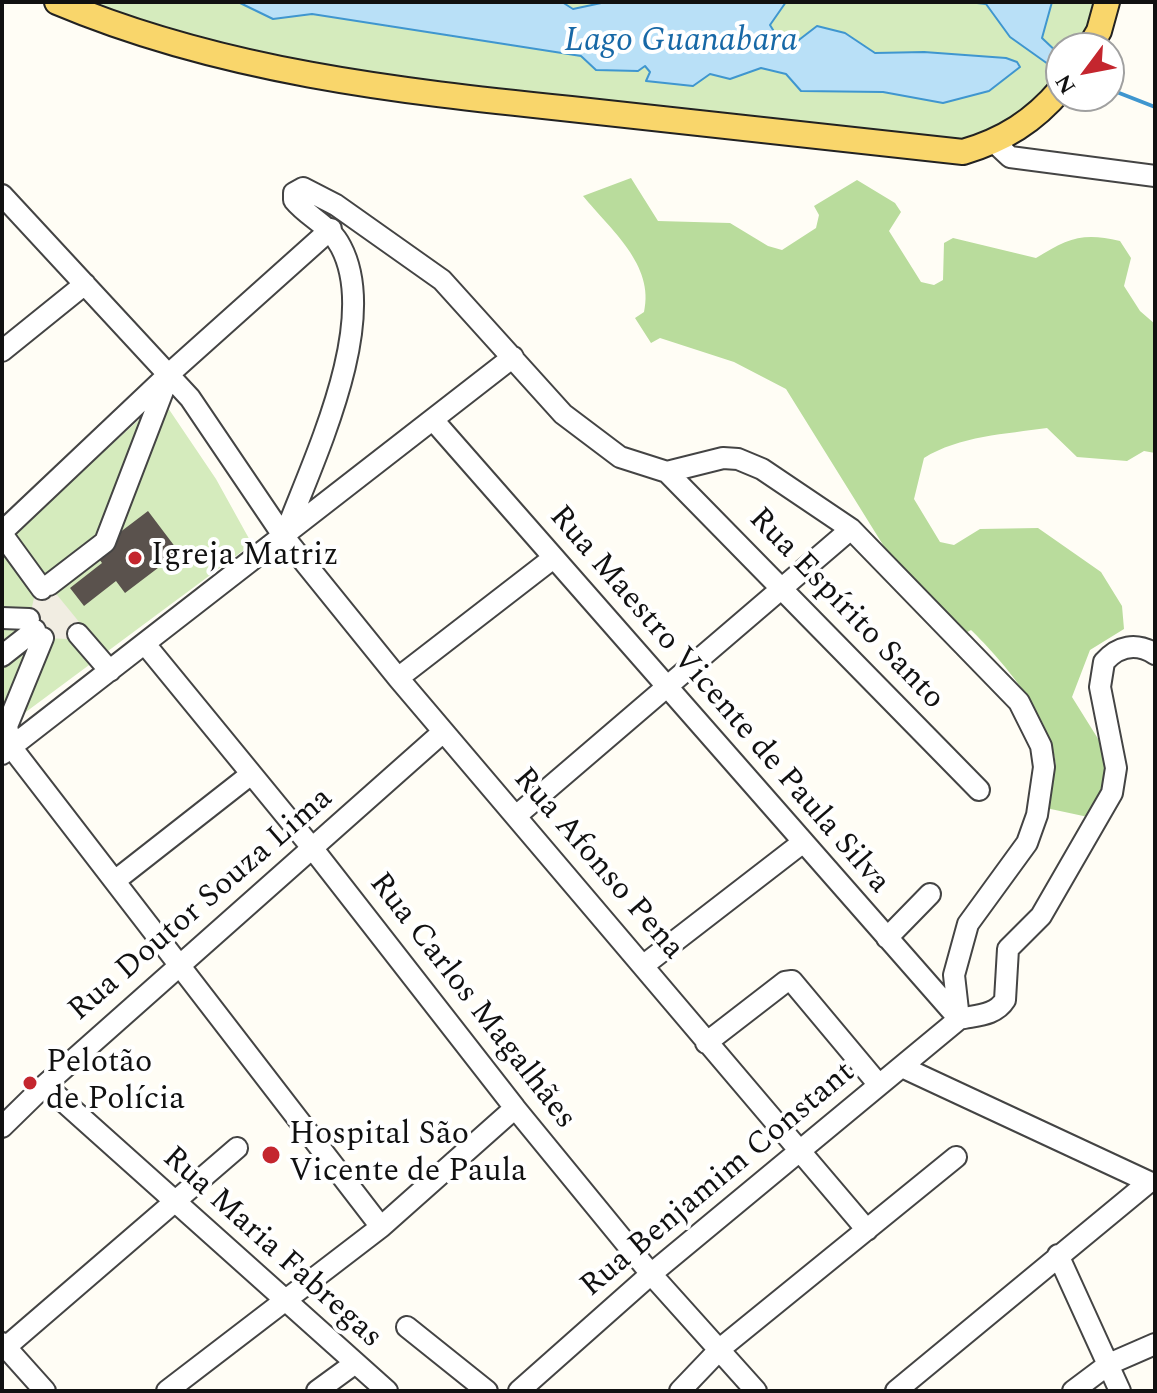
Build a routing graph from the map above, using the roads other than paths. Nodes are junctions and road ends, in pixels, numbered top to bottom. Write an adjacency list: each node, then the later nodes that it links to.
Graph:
1 (57, 2): 5 (main road)
2 (1107, 2): 3 (main road)
3 (1098, 32)
4 (1045, 106): 5 (main road)
5 (995, 143): 6 (street)
6 (1155, 176)
7 (2, 195): 9 (street, Rua Afonso Pena)
8 (331, 229): 11 (street); 12 (street); 17 (street)
9 (85, 284): 10 (street); 12 (street, Rua Afonso Pena)
10 (2, 351)
11 (513, 357): 13 (street); 14 (street)
12 (169, 374): 16 (street); 16 (street); 17 (street, Rua Afonso Pena)
13 (434, 421): 17 (street); 18 (street, Rua Maestro Vicente de Paula Silva)
14 (667, 472): 15 (street); 19 (street, Rua Espírito Santo)
15 (851, 529): 19 (street); 41 (street)
16 (2, 533)
17 (284, 537): 23 (street); 27 (street, Rua Afonso Pena)
18 (552, 559): 27 (street); 28 (street, Rua Maestro Vicente de Paula Silva)
19 (782, 587): 28 (street); 32 (street, Rua Espírito Santo)
20 (2, 618): 21 (street)
21 (36, 629): 25 (street); 30 (street)
22 (78, 634): 26 (street)
23 (145, 644): 26 (street); 31 (street, Rua Carlos Magalhães)
24 (1155, 654): 41 (street)
25 (2, 656)
26 (110, 671): 30 (street)
27 (398, 678): 29 (street, Rua Afonso Pena)
28 (666, 687): 33 (street); 34 (street, Rua Maestro Vicente de Paula Silva)
29 (443, 732): 33 (street, Rua Afonso Pena); 35 (street, Rua Doutor Souza Lima)
30 (5, 745): 36 (street)
31 (250, 775): 35 (street, Rua Carlos Magalhães); 36 (street)
32 (979, 790)
33 (516, 816): 40 (street, Rua Afonso Pena)
34 (802, 843): 38 (street, Rua Maestro Vicente de Paula Silva); 40 (street)
35 (313, 849): 39 (street, Rua Doutor Souza Lima); 46 (street, Rua Carlos Magalhães)
36 (116, 880): 39 (street)
37 (930, 894): 38 (street)
38 (887, 938): 41 (street, Rua Maestro Vicente de Paula Silva)
39 (181, 965): 44 (street, Rua Doutor Souza Lima); 53 (street)
40 (644, 965): 42 (street, Rua Afonso Pena)
41 (959, 1019): 43 (street, Rua Benjamim Constant)
42 (706, 1043): 45 (street); 49 (street, Rua Afonso Pena)
43 (902, 1067): 45 (street, Rua Benjamim Constant); 51 (street)
44 (45, 1085): 47 (street, Rua Doutor Souza Lima); 52 (street, Rua Maria Fabregas)
45 (879, 1085): 49 (street, Rua Benjamim Constant)
46 (515, 1108): 53 (street); 56 (street, Rua Carlos Magalhães)
47 (2, 1127)
48 (237, 1148): 52 (street)
49 (800, 1151): 54 (street, Rua Afonso Pena); 56 (street, Rua Benjamim Constant)
50 (956, 1157): 54 (street)
51 (1152, 1189): 55 (street)
52 (174, 1204): 57 (street, Rua Maria Fabregas); 60 (street)
53 (381, 1227): 57 (street)
54 (867, 1230): 61 (street)
55 (1058, 1255): 63 (street); 72 (street)
56 (651, 1274): 61 (street, Rua Carlos Magalhães); 69 (street, Rua Benjamim Constant)
57 (282, 1300): 62 (street, Rua Maria Fabregas); 65 (street)
58 (407, 1327): 68 (street)
59 (1155, 1344): 63 (street)
60 (4, 1345): 64 (street)
61 (721, 1348): 70 (street); 71 (street, Rua Carlos Magalhães)
62 (354, 1364): 66 (street); 67 (street, Rua Maria Fabregas)
63 (1109, 1364): 73 (street); 74 (street)
64 (45, 1391)
65 (167, 1391)
66 (317, 1391)
67 (387, 1391)
68 (487, 1391)
69 (519, 1391)
70 (680, 1391)
71 (756, 1391)
72 (896, 1391)
73 (1073, 1391)
74 (1120, 1391)

